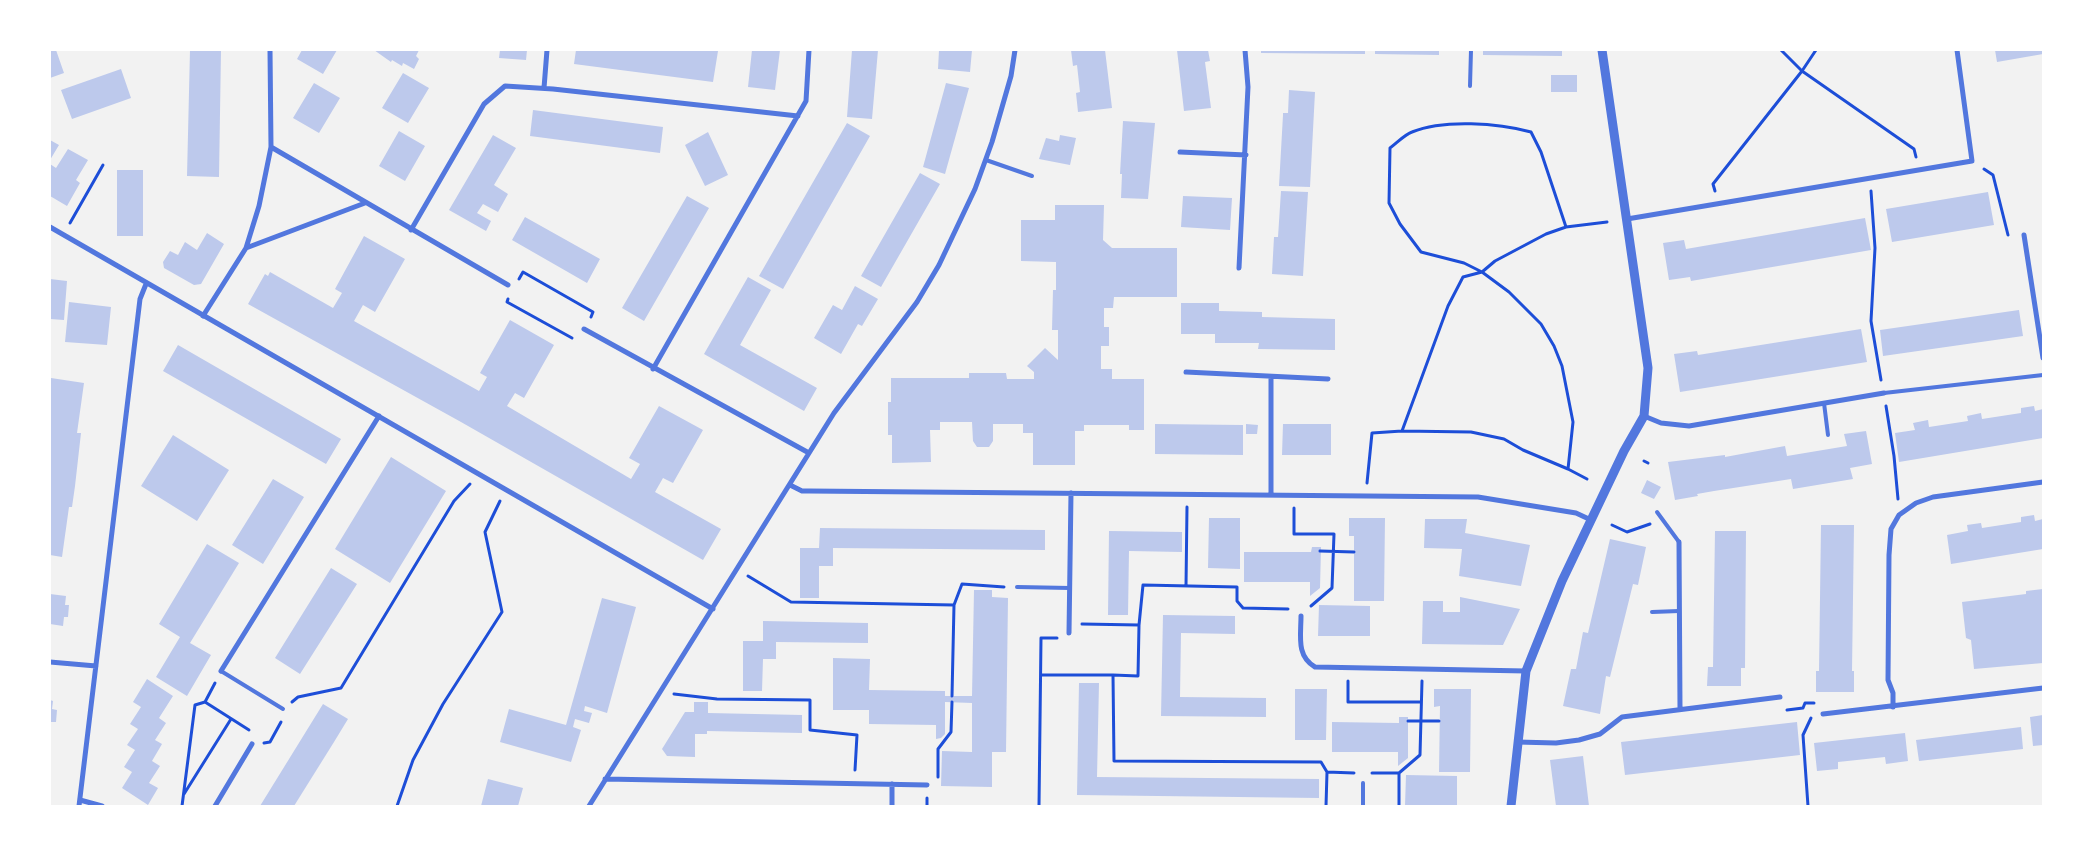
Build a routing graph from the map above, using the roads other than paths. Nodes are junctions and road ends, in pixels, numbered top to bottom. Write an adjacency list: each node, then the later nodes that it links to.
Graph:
1 (270, 50): 12 (street)
2 (546, 50): 10 (street)
3 (809, 50): 11 (street)
4 (1015, 50): 15 (street)
5 (1245, 50): 14 (street)
6 (1471, 50): 9 (lane)
7 (1602, 50): 18 (street)
8 (1957, 50): 18 (street)
9 (1470, 86)
10 (544, 88): 11 (street); 20 (street)
11 (798, 116): 29 (street)
12 (270, 147): 17 (street); 22 (street)
13 (1180, 152): 14 (street)
14 (1246, 155): 23 (street)
15 (986, 160): 16 (lane); 39 (street)
16 (1032, 176)
17 (365, 203): 20 (street); 22 (street)
18 (1627, 219): 37 (street)
19 (50, 227): 24 (street)
20 (411, 230): 25 (street)
21 (2024, 235): 28 (street)
22 (246, 248): 26 (street)
23 (1239, 268)
24 (146, 284): 26 (street); 55 (street)
25 (508, 285)
26 (203, 316): 36 (street)
27 (584, 329): 29 (street)
28 (2043, 358)
29 (654, 369): 39 (street)
30 (1186, 372): 32 (street)
31 (2043, 375): 34 (lane)
32 (1271, 377): 33 (street); 43 (street)
33 (1328, 379)
34 (1884, 393): 35 (street)
35 (1824, 403): 37 (street); 38 (lane)
36 (379, 416): 49 (street); 56 (street)
37 (1644, 416): 45 (street)
38 (1828, 434)
39 (809, 453): 41 (street)
40 (2043, 482): 60 (street)
41 (790, 485): 42 (street); 49 (street)
42 (1071, 493): 43 (street); 48 (street)
43 (1271, 495): 45 (street)
44 (1657, 512): 46 (lane)
45 (1591, 520): 57 (street)
46 (1679, 542): 50 (street)
47 (1017, 587): 48 (lane)
48 (1070, 588): 53 (street)
49 (713, 608): 66 (street)
50 (1679, 611): 51 (lane); 62 (street)
51 (1652, 612)
52 (1301, 616): 57 (street)
53 (1069, 633)
54 (50, 662): 55 (street)
55 (96, 666): 70 (street)
56 (221, 671): 61 (lane)
57 (1526, 671): 64 (street)
58 (2043, 688): 60 (street)
59 (1780, 697): 62 (street)
60 (1893, 706): 63 (street)
61 (283, 709)
62 (1680, 709): 64 (street)
63 (1823, 714)
64 (1516, 742): 76 (street)
65 (252, 744): 72 (street)
66 (604, 779): 68 (street); 73 (street)
67 (1363, 782): 75 (lane)
68 (892, 784): 69 (street); 74 (street)
69 (927, 785)
70 (80, 803): 71 (street)
71 (102, 806)
72 (215, 806)
73 (589, 806)
74 (892, 806)
75 (1363, 806)
76 (1511, 806)

